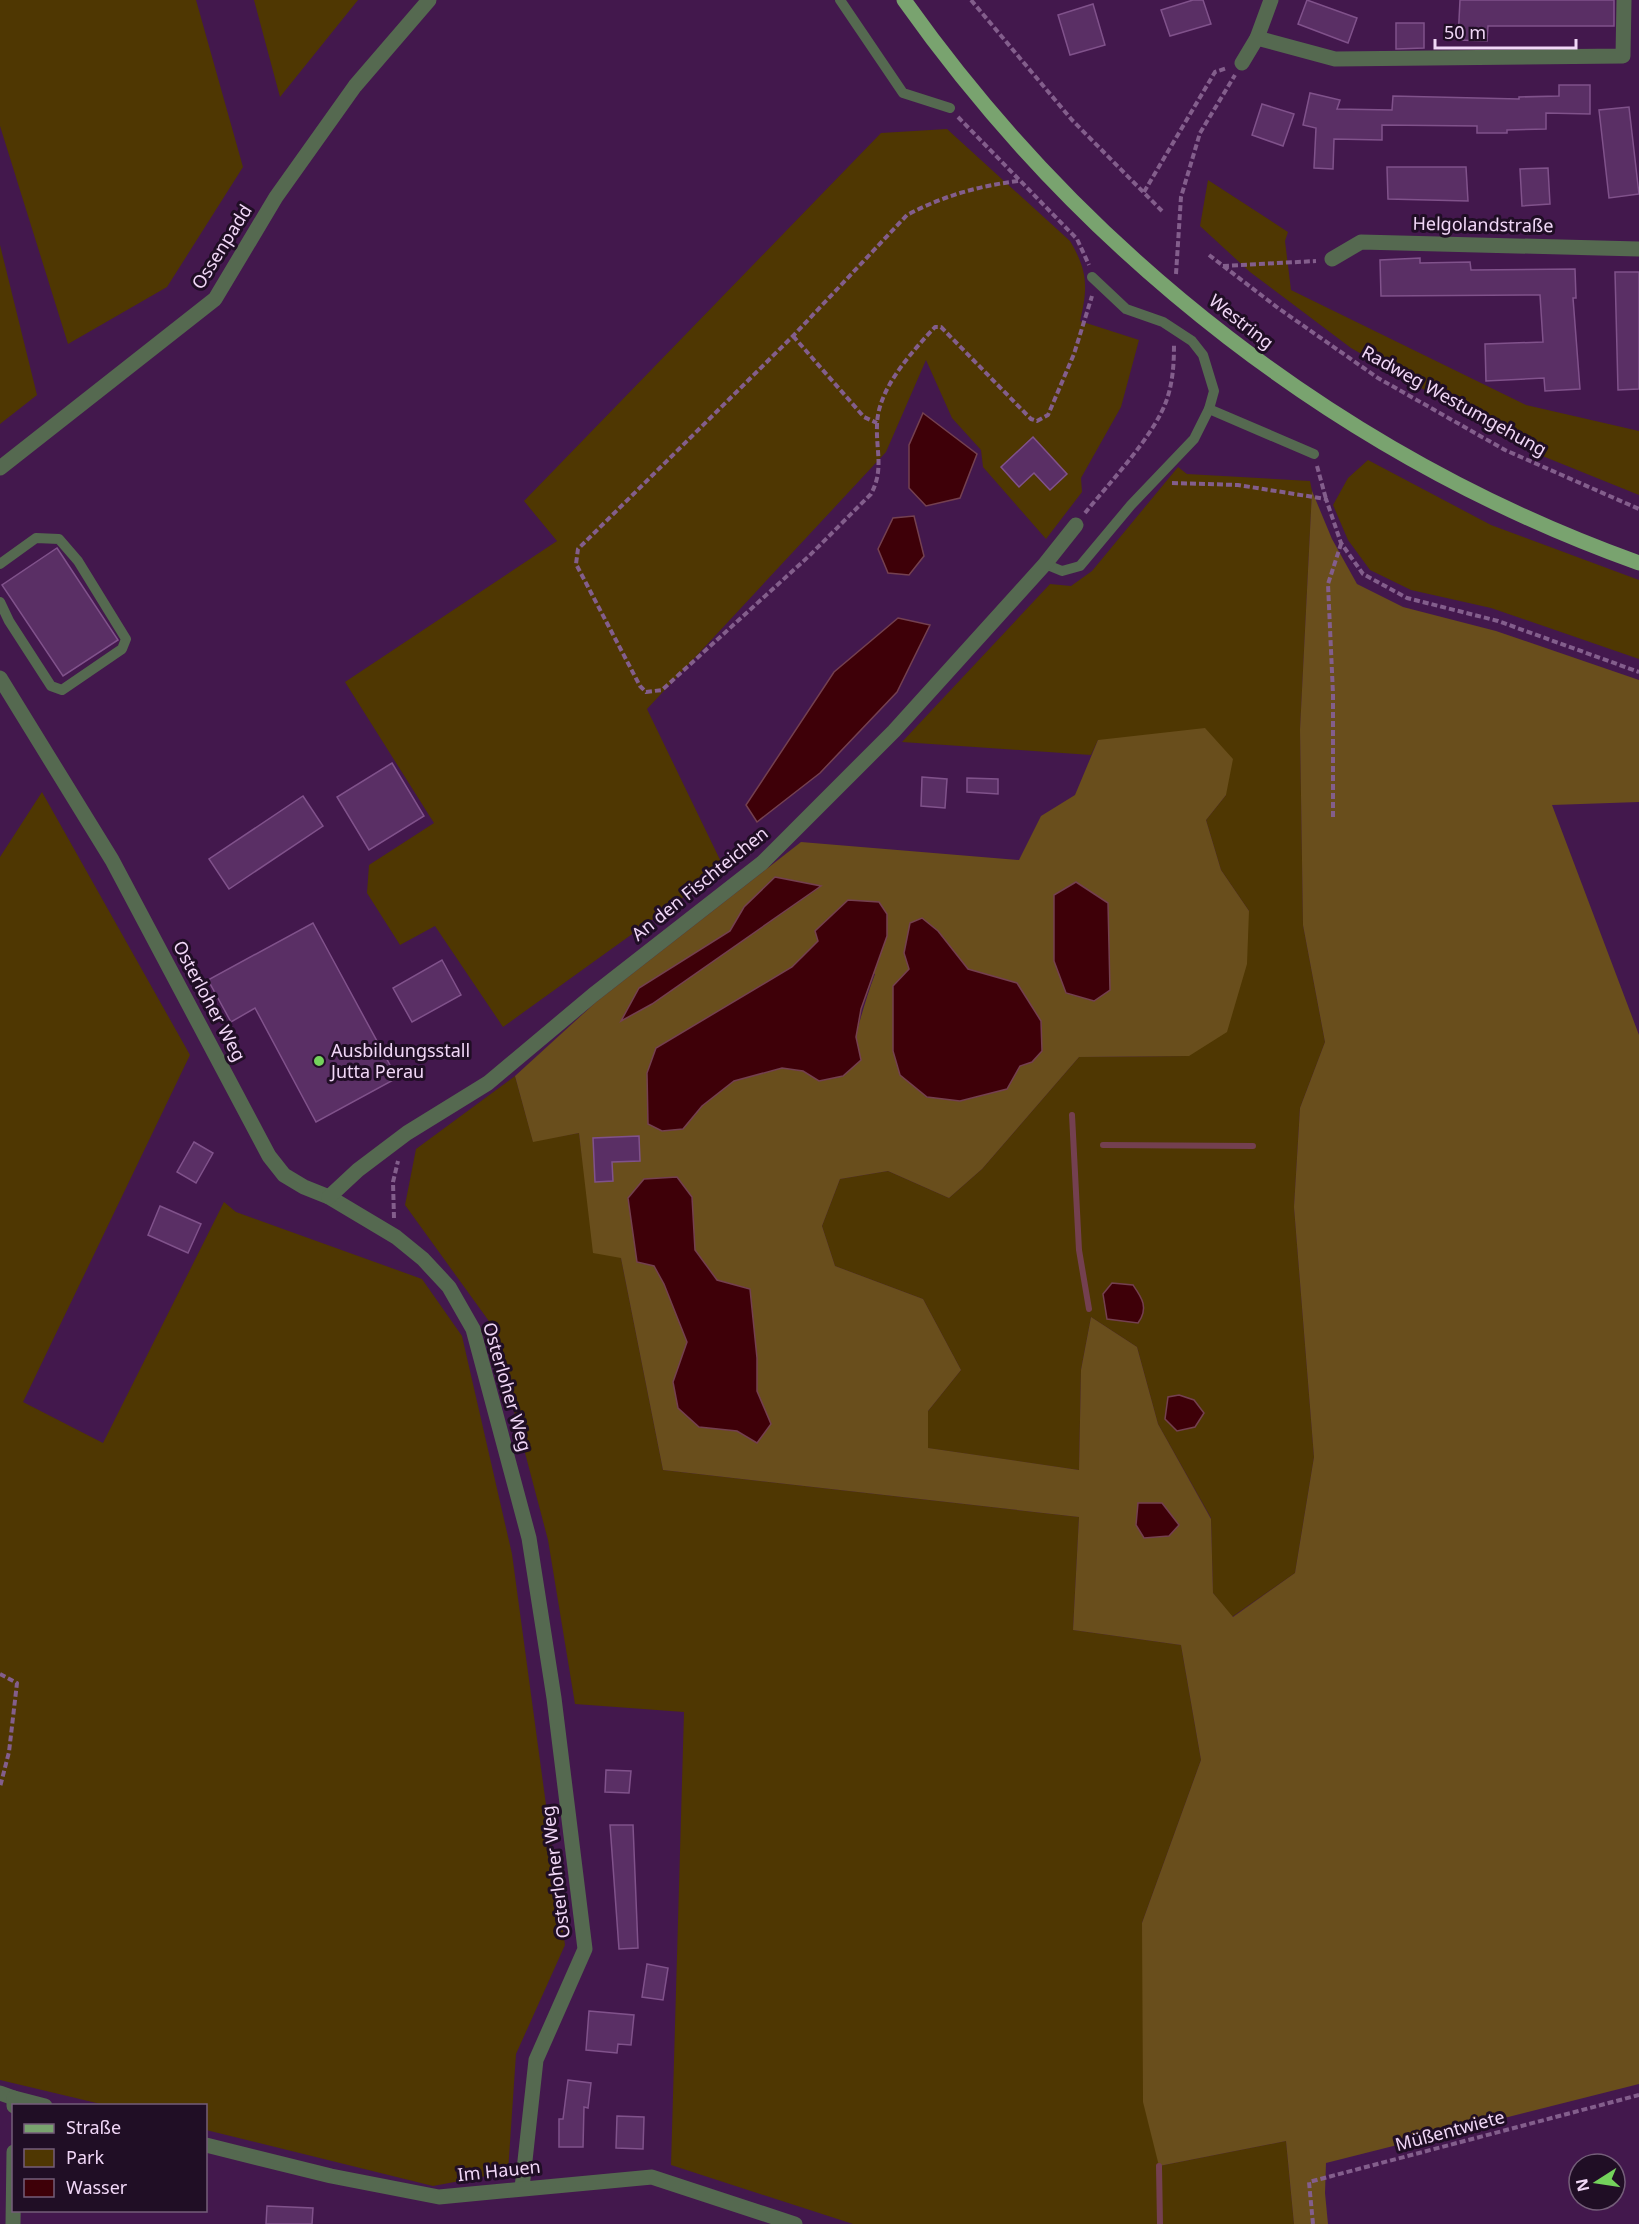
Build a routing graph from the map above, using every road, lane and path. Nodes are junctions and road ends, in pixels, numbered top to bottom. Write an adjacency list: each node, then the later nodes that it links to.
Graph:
1 (429, 0): 24 (street, Ossenpadd)
2 (840, 0): 9 (lane)
3 (904, 0): 30 (main road, Westring)
4 (971, 0): 11 (path)
5 (1270, 0): 7 (street)
6 (1624, 0): 7 (street)
7 (1257, 39): 8 (street)
8 (1242, 63): 11 (path); 13 (path)
9 (950, 108): 10 (path)
10 (1018, 181): 18 (path); 19 (path)
11 (1144, 192): 12 (path)
12 (1161, 211)
13 (1177, 237)
14 (1639, 249): 16 (street, Helgolandstraße)
15 (1209, 255): 17 (path, Radweg Westumgehung)
16 (1332, 260): 17 (path)
17 (1222, 266): 27 (path, Radweg Westumgehung)
18 (1092, 277): 21 (lane); 22 (path)
19 (793, 336): 22 (path); 22 (path)
20 (1174, 373): 28 (path)
21 (1209, 409): 23 (lane); 25 (lane)
22 (877, 423)
23 (1314, 454): 26 (path)
24 (0, 468)
25 (1150, 485): 26 (path); 32 (lane)
26 (1326, 499): 29 (path)
27 (1639, 508)
28 (1076, 525): 32 (street, An den Fischteichen)
29 (1341, 543): 34 (path); 36 (path)
30 (1639, 563)
31 (0, 564): 33 (lane)
32 (1045, 564): 37 (street, An den Fischteichen)
33 (0, 602)
34 (1639, 672)
35 (0, 678): 38 (street, Osterloher Weg)
36 (1333, 817)
37 (407, 1133): 38 (street, An den Fischteichen); 39 (path)
38 (328, 1197): 39 (street, Osterloher Weg)
39 (396, 1237): 46 (street, Osterloher Weg)
40 (0, 1674): 41 (path)
41 (0, 1787)
42 (1639, 2095): 48 (path, Müßentwiete)
43 (9, 2099): 44 (street)
44 (35, 2104)
45 (207, 2145): 46 (street, Im Hauen)
46 (522, 2188): 47 (street, Im Hauen)
47 (795, 2224)
48 (1313, 2224)

